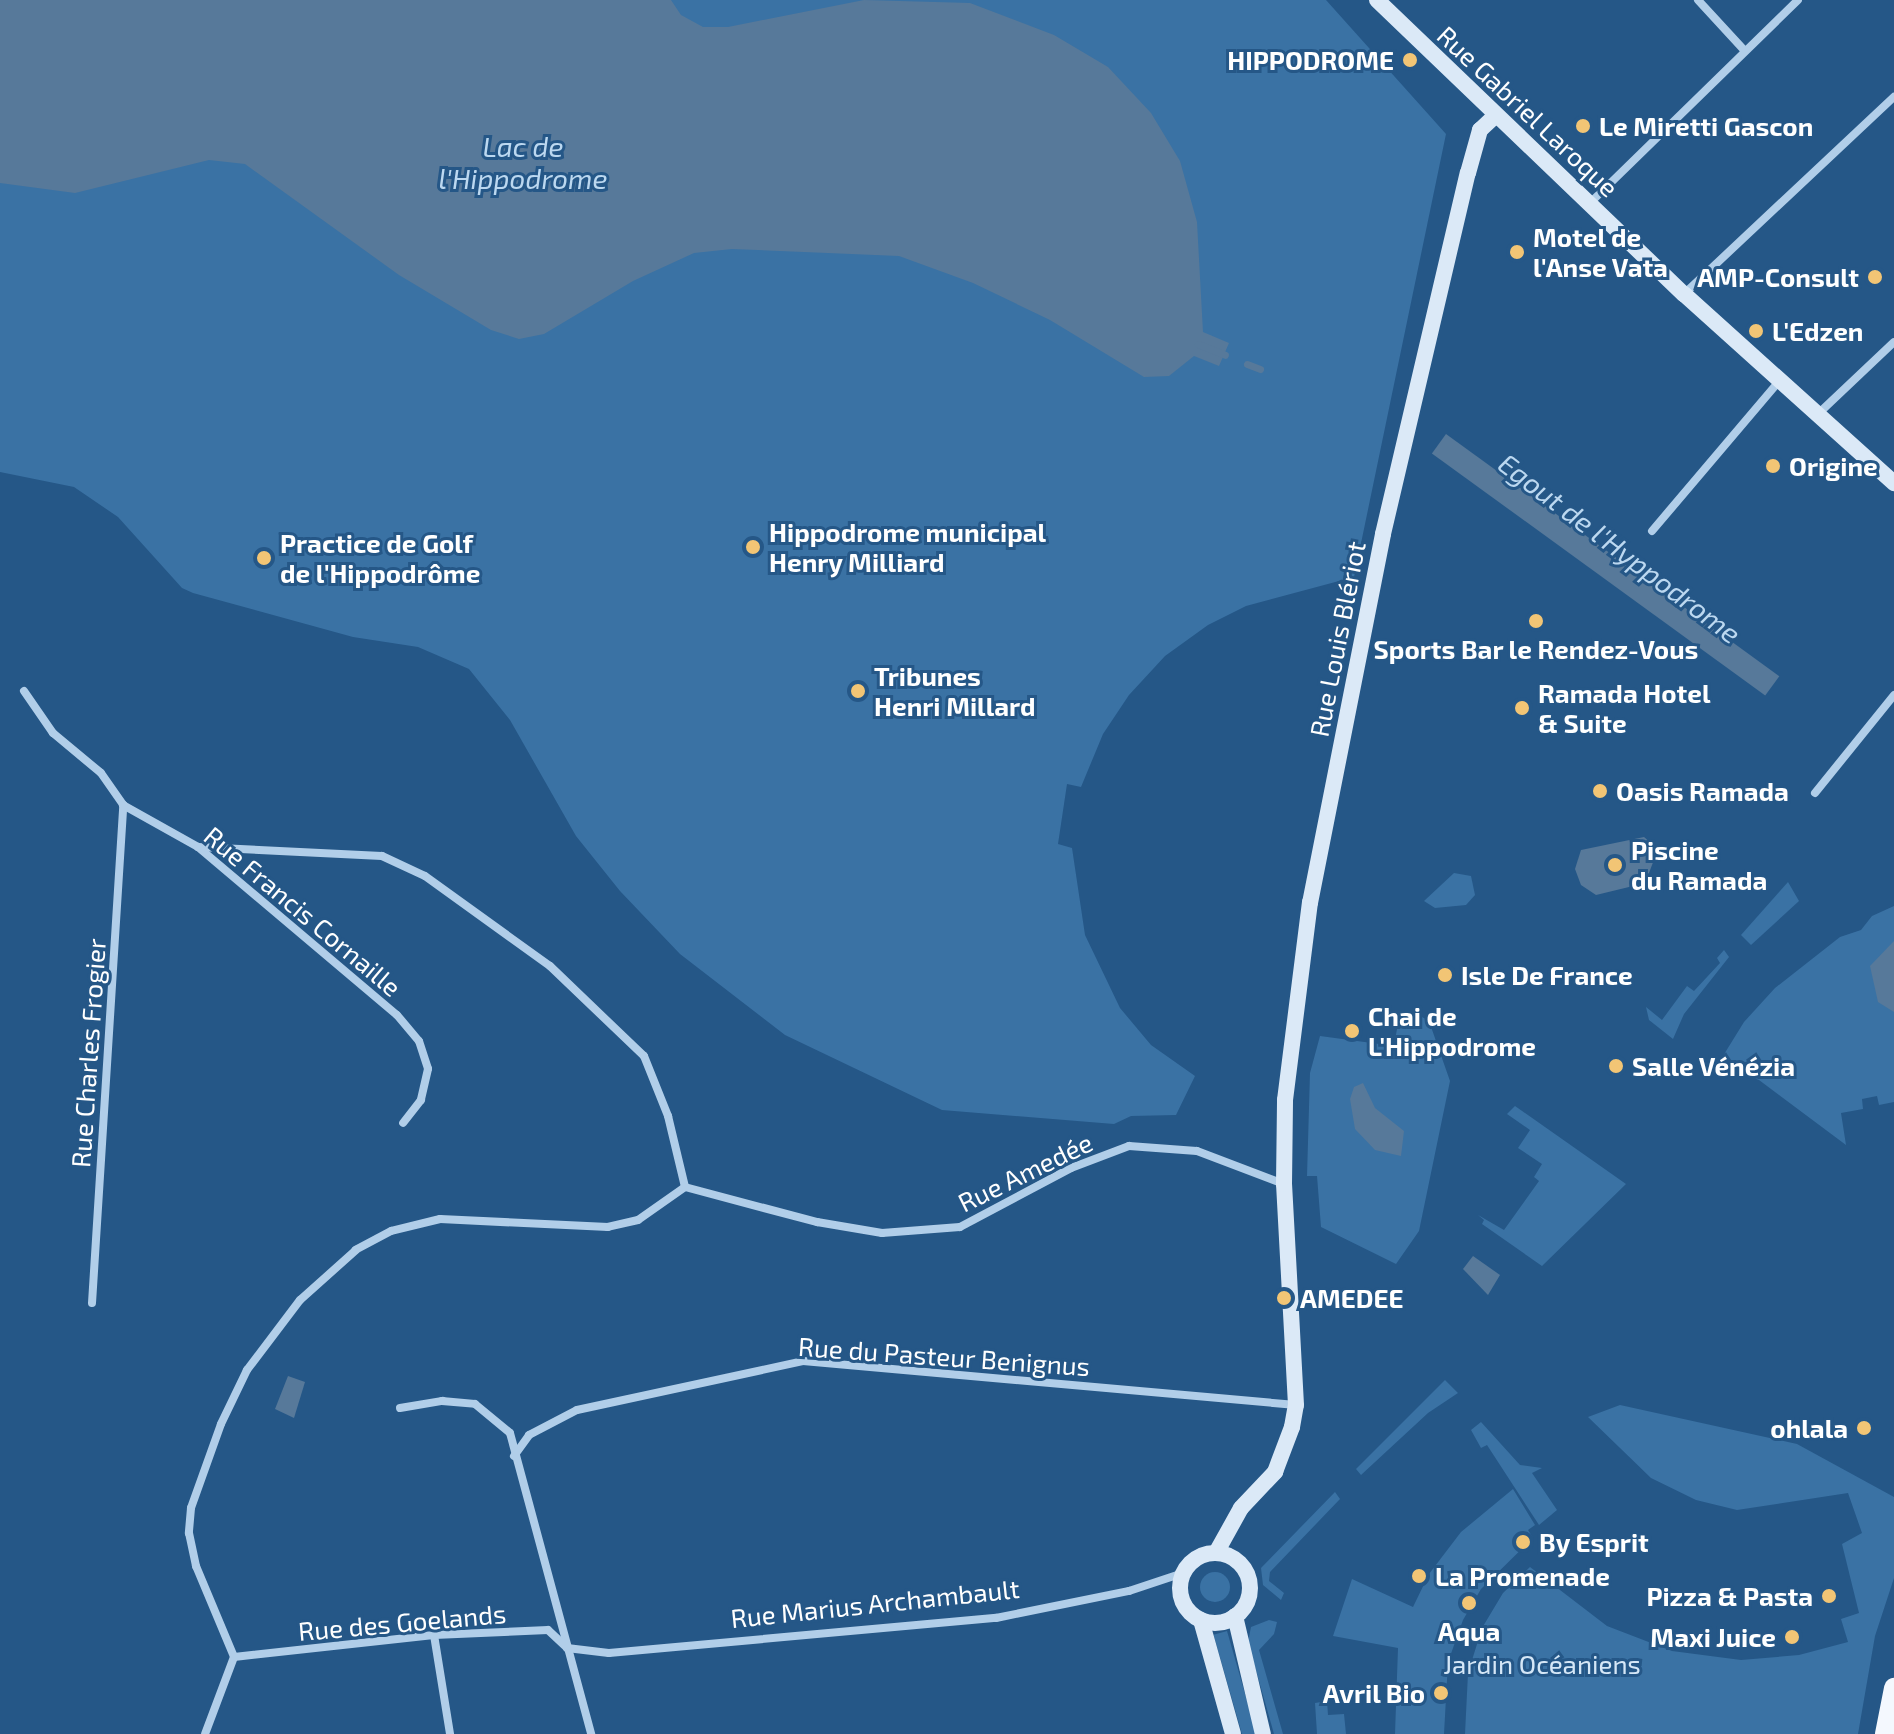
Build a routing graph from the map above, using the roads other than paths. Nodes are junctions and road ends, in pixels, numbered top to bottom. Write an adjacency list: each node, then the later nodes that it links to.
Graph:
1 (1377, 0): 6 (street, Rue Gabriel Laroque)
2 (1698, 0): 4 (street)
3 (1798, 0): 4 (street)
4 (1744, 50): 7 (street)
5 (1894, 97): 8 (street)
6 (1495, 116): 7 (street, Rue Gabriel Laroque); 20 (street, Rue Louis Blériot)
7 (1591, 202): 8 (street, Rue Gabriel Laroque)
8 (1684, 294): 10 (street, Rue Gabriel Laroque)
9 (1894, 342): 11 (street)
10 (1782, 379): 11 (street, Rue Gabriel Laroque); 13 (street)
11 (1819, 413): 12 (street, Rue Gabriel Laroque)
12 (1894, 483)
13 (1652, 531)
14 (24, 691): 17 (street, Rue Francis Cornaille)
15 (1894, 695): 16 (street)
16 (1815, 793)
17 (123, 805): 18 (street, Rue Francis Cornaille); 22 (street, Rue Charles Frogier)
18 (198, 847): 19 (street, Rue Francis Cornaille); 21 (street)
19 (403, 1123)
20 (1284, 1184): 21 (street, Rue Amedée); 23 (street, Rue Marius Archambault)
21 (685, 1187): 34 (street)
22 (92, 1303)
23 (1296, 1405): 25 (street, Rue du Pasteur Benignus); 26 (street, Rue Marius Archambault)
24 (400, 1408): 25 (street)
25 (514, 1456): 33 (street)
26 (1236, 1518): 27 (street, Rue Marius Archambault); 28 (street)
27 (1216, 1553): 28 (street); 29 (street, Rue Marius Archambault)
28 (1238, 1562): 30 (street)
29 (1183, 1573): 31 (street); 33 (street, Rue Marius Archambault)
30 (1235, 1616): 31 (street); 40 (street)
31 (1201, 1620): 39 (street)
32 (434, 1635): 33 (street, Rue des Goelands); 34 (street, Rue des Goelands); 37 (street)
33 (567, 1648): 38 (street)
34 (234, 1657): 36 (street)
35 (1894, 1688): 41 (main road)
36 (205, 1734)
37 (450, 1734)
38 (591, 1734)
39 (1233, 1734)
40 (1263, 1734)
41 (1885, 1734)

